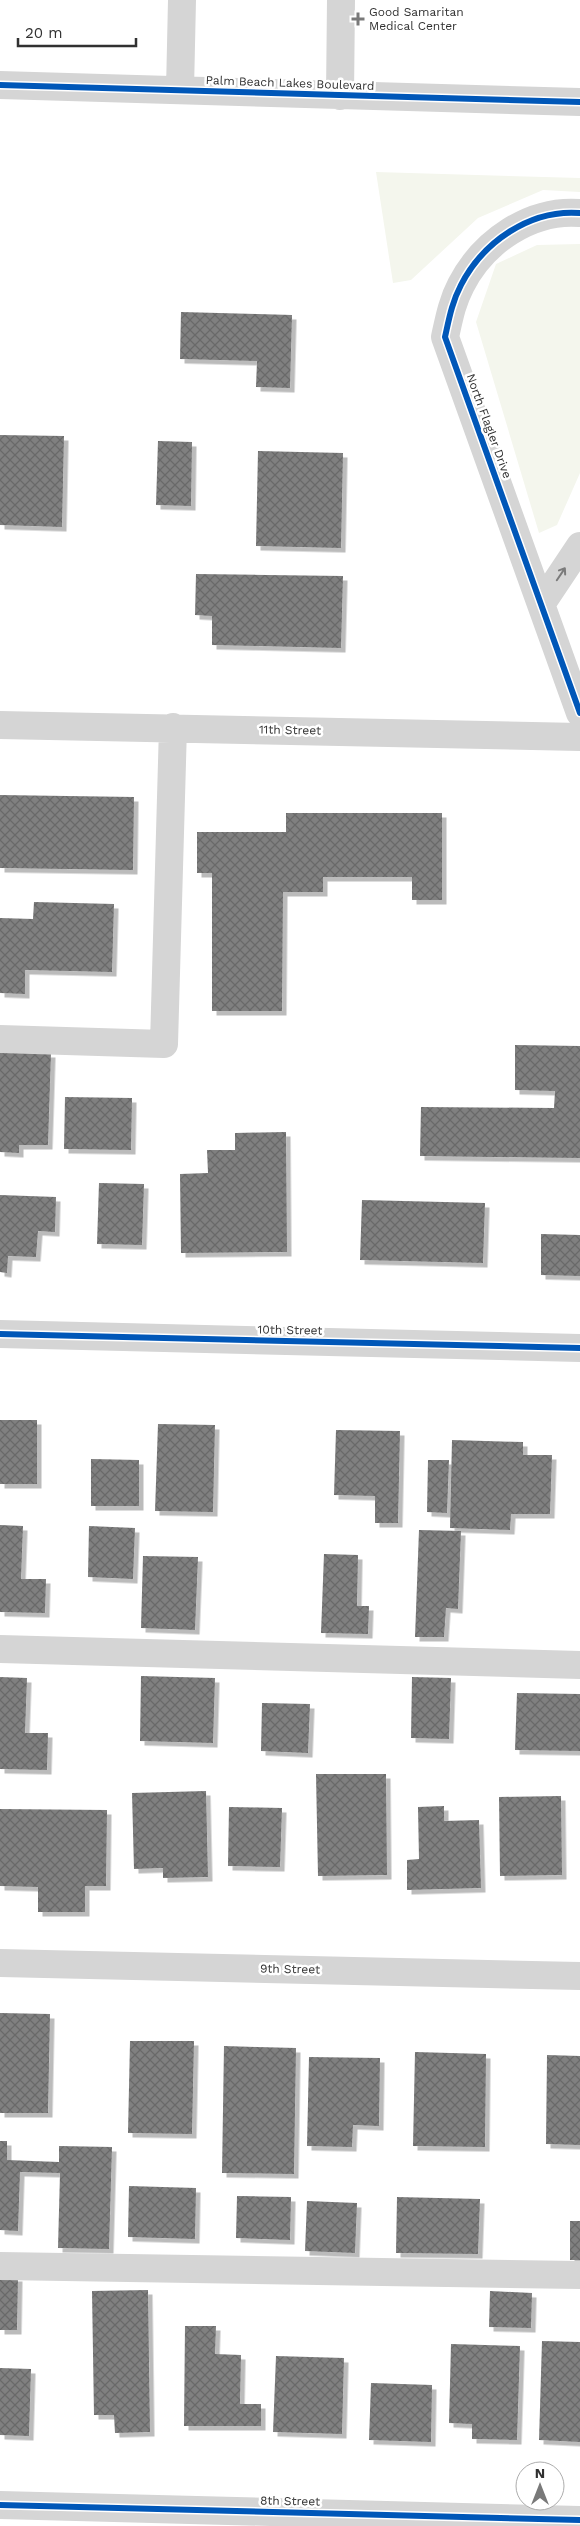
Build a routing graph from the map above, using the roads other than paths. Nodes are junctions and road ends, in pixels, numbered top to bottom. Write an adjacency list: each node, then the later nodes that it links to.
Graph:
1 (182, 0): 4 (street)
2 (341, 0): 5 (street)
3 (0, 85): 4 (street, Palm Beach Lakes Boulevard)
4 (180, 90): 5 (street, Palm Beach Lakes Boulevard)
5 (340, 96): 6 (street, Palm Beach Lakes Boulevard)
6 (580, 102)
7 (580, 213): 9 (street, North Flagler Drive)
8 (580, 546): 9 (street, one-way to 8)
9 (542, 603): 10 (street, North Flagler Drive)
10 (580, 713)
11 (0, 725): 12 (street, 11th Street)
12 (173, 728): 13 (street, 11th Street); 14 (street)
13 (580, 736)
14 (0, 1039)
15 (0, 1334): 16 (street, 10th Street)
16 (580, 1348)
17 (0, 1650): 18 (street)
18 (580, 1665)
19 (0, 1963): 20 (street, 9th Street)
20 (580, 1976)
21 (0, 2266): 22 (street)
22 (580, 2275)
23 (0, 2505): 24 (street, 8th Street)
24 (66, 2516): 25 (street, 8th Street)
25 (580, 2520)

